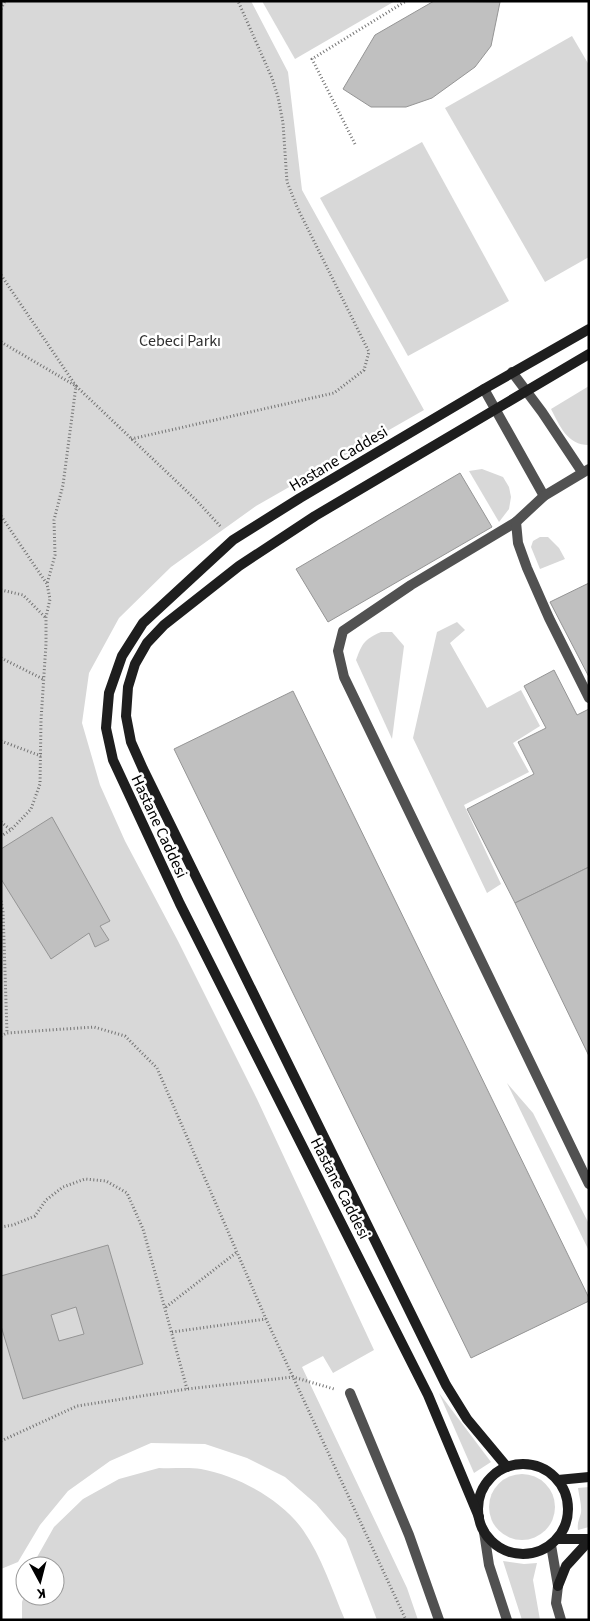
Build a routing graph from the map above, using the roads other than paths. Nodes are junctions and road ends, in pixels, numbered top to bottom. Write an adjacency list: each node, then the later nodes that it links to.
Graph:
1 (589, 329): 3 (main road, Hastane Caddesi)
2 (589, 354): 5 (main road, Hastane Caddesi)
3 (512, 372): 4 (main road, Hastane Caddesi); 5 (street)
4 (484, 389): 6 (street); 16 (main road, Hastane Caddesi)
5 (526, 390): 6 (main road, Hastane Caddesi); 7 (street)
6 (495, 408): 8 (street); 13 (main road, Hastane Caddesi)
7 (585, 470): 8 (street)
8 (544, 496): 9 (street)
9 (516, 522): 10 (street); 11 (street)
10 (589, 698)
11 (589, 1184)
12 (350, 1393): 21 (street)
13 (507, 1467): 15 (main road); 16 (main road)
14 (589, 1477): 15 (main road)
15 (558, 1480): 19 (main road)
16 (479, 1517): 17 (main road)
17 (484, 1532): 19 (main road); 22 (street)
18 (589, 1540): 19 (main road); 20 (main road)
19 (554, 1542): 20 (street)
20 (558, 1586): 23 (street)
21 (440, 1620)
22 (506, 1620)
23 (561, 1620)

